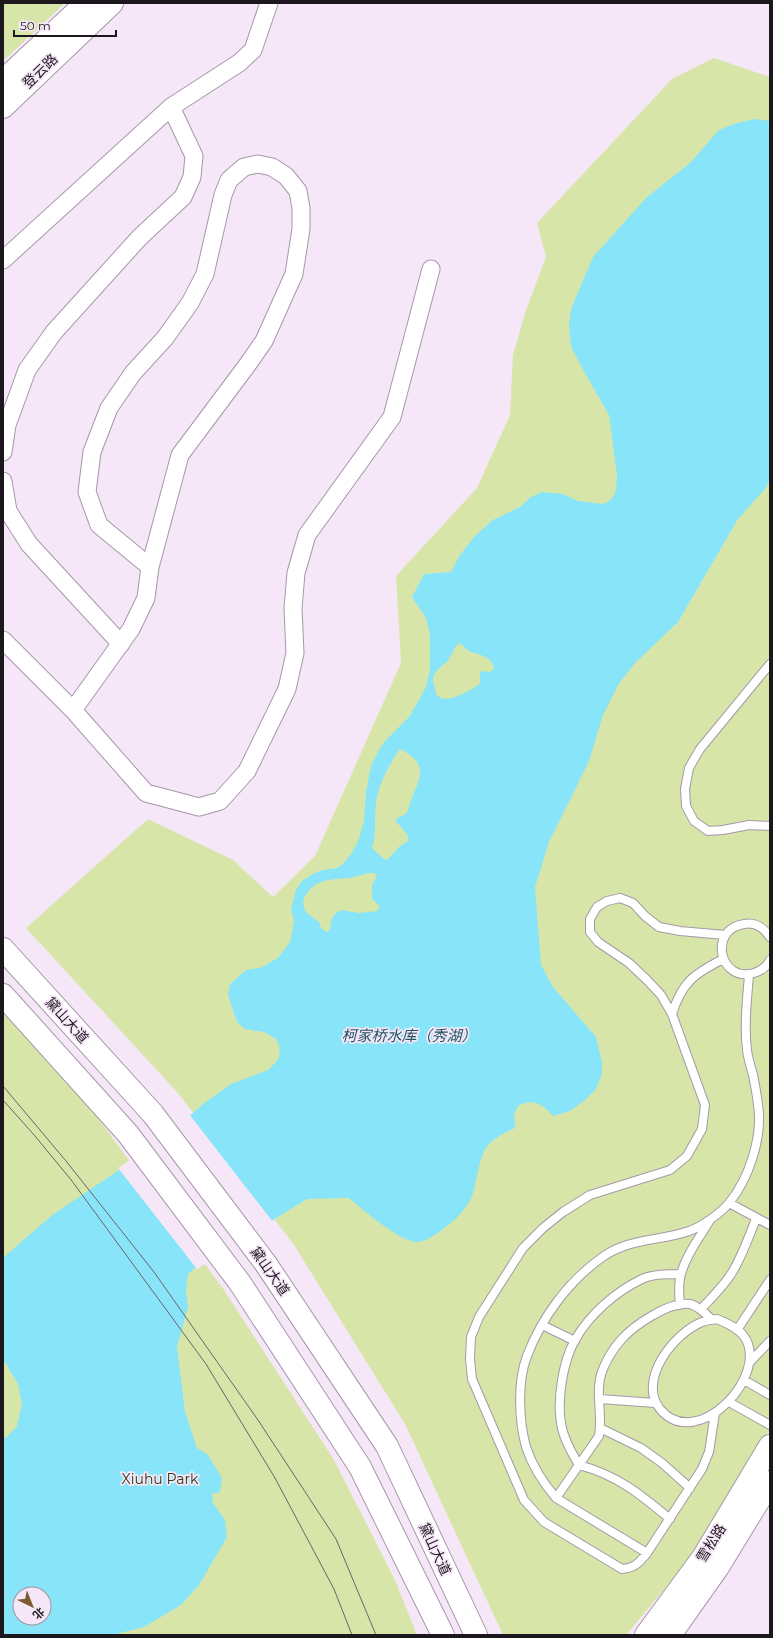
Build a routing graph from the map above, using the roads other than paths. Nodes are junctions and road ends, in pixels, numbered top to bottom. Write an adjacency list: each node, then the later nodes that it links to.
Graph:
1 (86, 3): 4 (main road, 登云路)
2 (112, 3): 5 (main road, 登云路)
3 (269, 3): 6 (street)
4 (3, 81)
5 (3, 107)
6 (171, 107): 7 (street); 9 (street)
7 (3, 260)
8 (431, 269): 15 (street)
9 (3, 452)
10 (3, 481): 13 (street)
11 (150, 567): 11 (street); 13 (street)
12 (3, 640): 15 (street)
13 (121, 644): 15 (street)
14 (770, 664): 16 (lane)
15 (73, 710)
16 (770, 826)
17 (725, 935): 18 (lane); 20 (lane); 24 (lane)
18 (770, 937)
19 (3, 949): 55 (main road, 黛山大道)
20 (723, 959): 22 (lane); 24 (lane)
21 (770, 960): 22 (lane)
22 (749, 975): 25 (lane)
23 (3, 996): 54 (main road)
24 (672, 1014): 53 (lane)
25 (728, 1203): 26 (lane); 27 (lane)
26 (711, 1218): 29 (lane); 34 (lane)
27 (756, 1219): 28 (lane); 32 (lane)
28 (770, 1225)
29 (681, 1274): 31 (lane); 36 (lane)
30 (770, 1280): 35 (lane)
31 (680, 1305): 32 (lane); 41 (lane)
32 (701, 1309): 33 (lane)
33 (712, 1320): 35 (lane); 43 (lane)
34 (542, 1325): 36 (lane); 51 (lane)
35 (737, 1330): 38 (lane)
36 (574, 1341): 48 (lane)
37 (770, 1341): 38 (lane)
38 (749, 1363): 39 (lane)
39 (744, 1380): 40 (lane); 42 (lane)
40 (770, 1395)
41 (600, 1400): 43 (lane); 46 (lane)
42 (728, 1402): 44 (lane); 45 (lane)
43 (656, 1403): 44 (lane)
44 (715, 1413): 50 (lane)
45 (770, 1425)
46 (600, 1428): 48 (lane); 50 (lane)
47 (770, 1446): 56 (main road, 雪松路)
48 (579, 1465): 51 (lane); 52 (lane)
49 (770, 1482): 57 (main road, 雪松路)
50 (690, 1488): 52 (lane)
51 (556, 1498): 53 (lane)
52 (670, 1519): 53 (lane)
53 (647, 1553)
54 (443, 1635)
55 (476, 1635)
56 (646, 1635)
57 (670, 1635)

